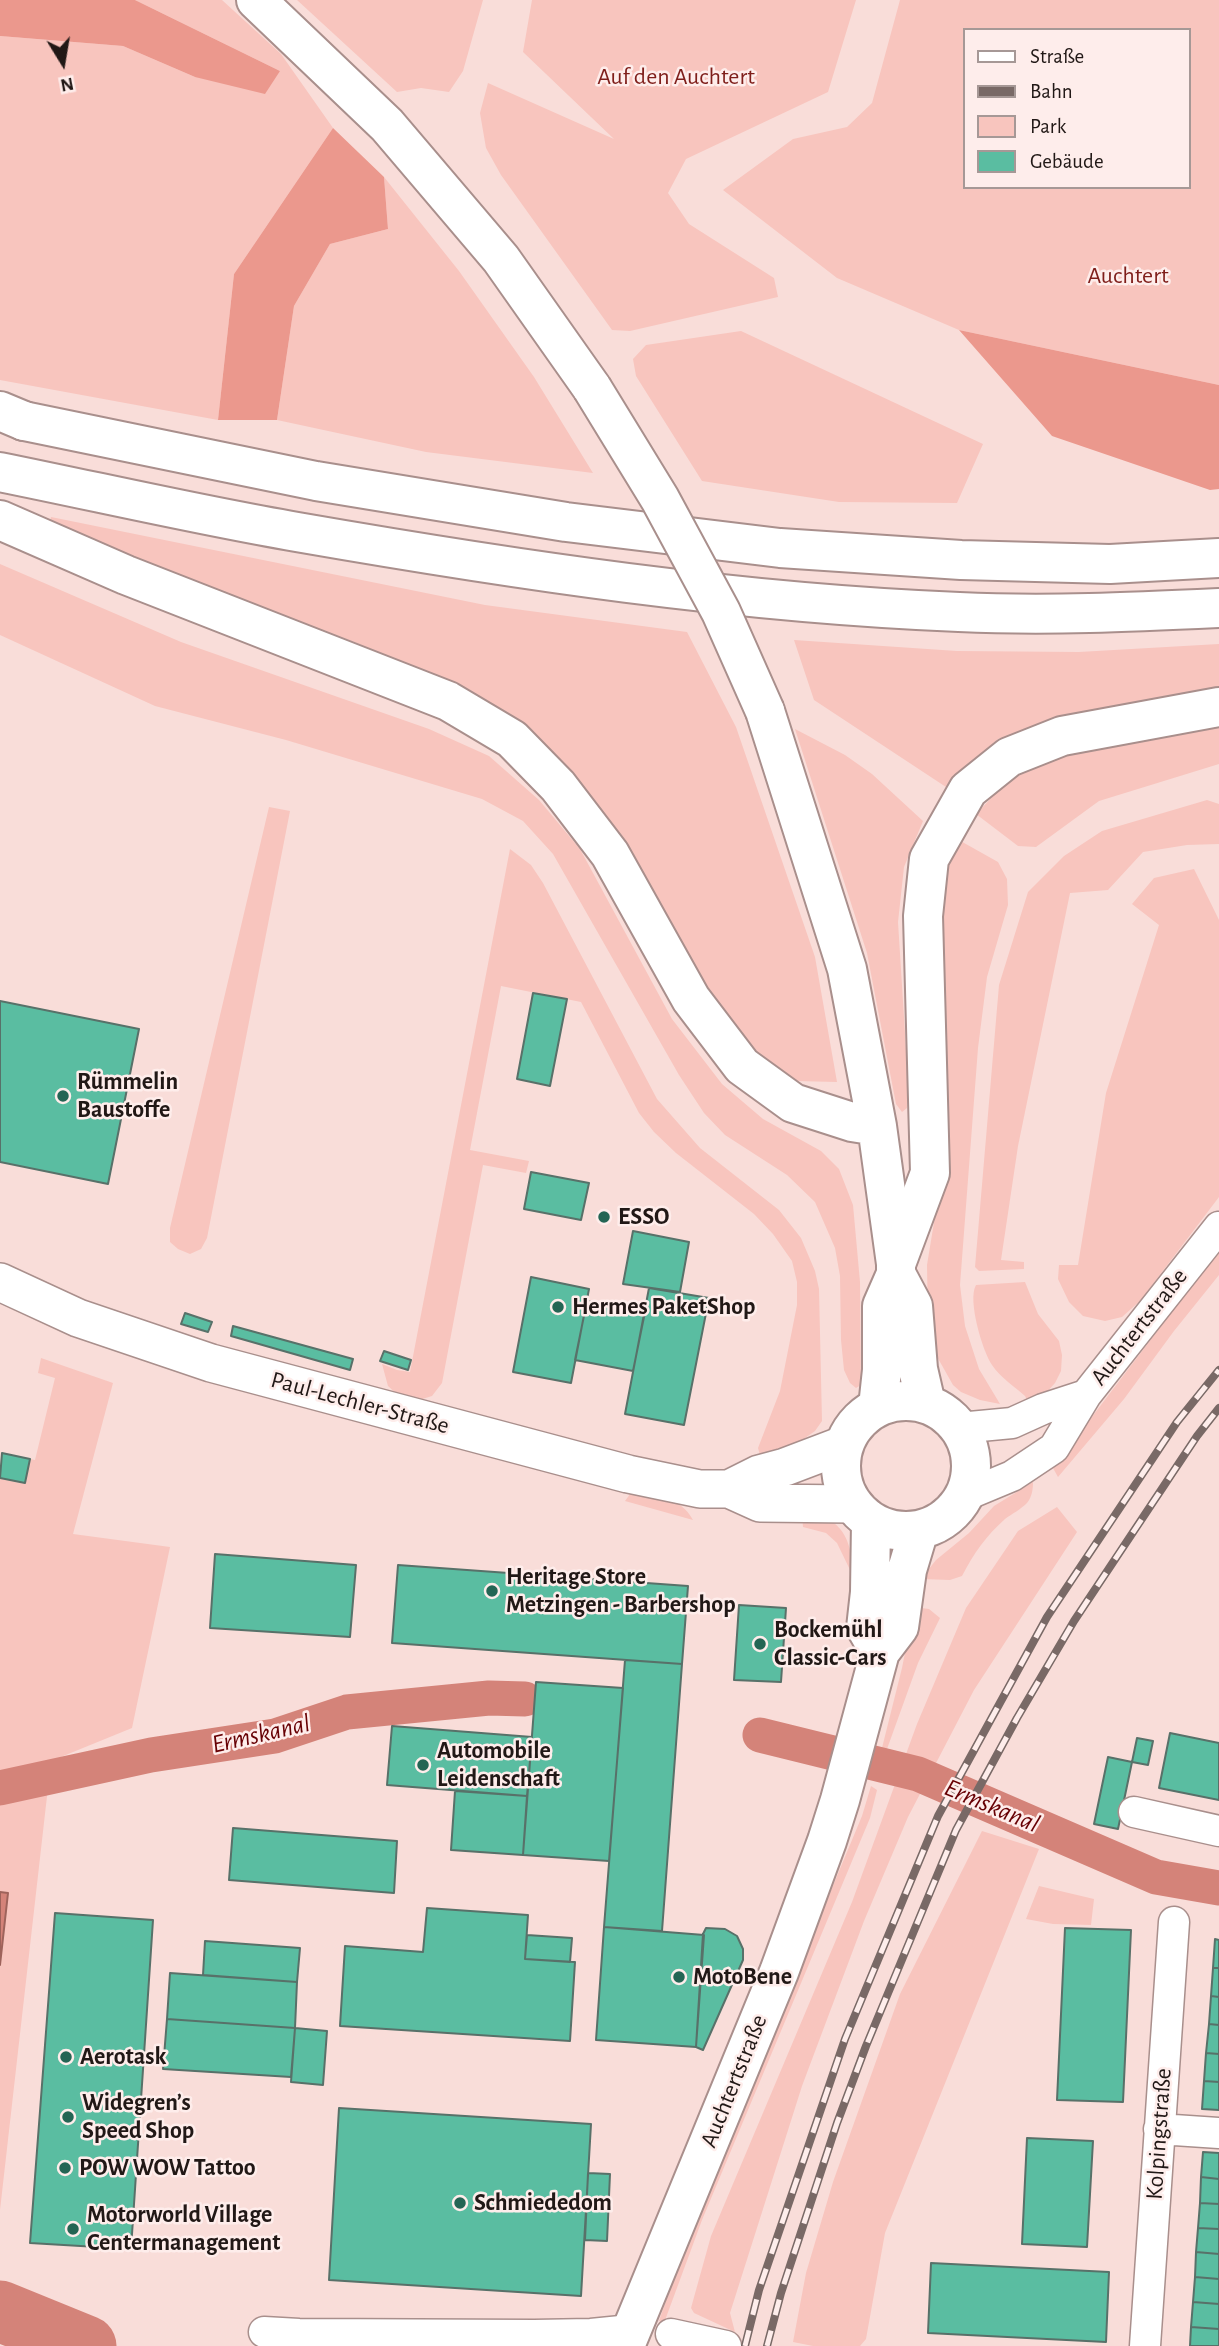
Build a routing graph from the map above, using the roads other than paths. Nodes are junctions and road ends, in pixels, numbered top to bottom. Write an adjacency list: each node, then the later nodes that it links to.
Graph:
1 (256, 0): 8 (main road, bridge)
2 (8, 416): 5 (main road)
3 (0, 472): 6 (main road)
4 (0, 520): 8 (main road)
5 (1219, 558)
6 (1219, 608)
7 (1219, 707): 10 (main road)
8 (877, 1126): 10 (main road)
9 (1219, 1227): 12 (street, Auchtertstraße)
10 (896, 1269): 13 (main road); 14 (main road)
11 (0, 1283): 17 (street, Paul-Lechler-Straße)
12 (1086, 1395): 15 (street, Auchtertstraße); 18 (street, Auchtertstraße)
13 (926, 1404): 14 (main road); 15 (main road)
14 (878, 1407): 16 (main road)
15 (959, 1428): 18 (main road)
16 (844, 1445): 17 (street, Paul-Lechler-Straße); 19 (main road)
17 (729, 1489): 19 (street, Paul-Lechler-Straße)
18 (964, 1496): 20 (main road)
19 (862, 1513): 20 (main road); 21 (main road)
20 (919, 1530): 21 (main road, Auchtertstraße)
21 (880, 1652): 29 (main road, Auchtertstraße)
22 (1134, 1812): 23 (street)
23 (1219, 1831)
24 (1174, 1922): 25 (street, Kolpingstraße)
25 (1159, 2129): 26 (street); 31 (street, Kolpingstraße)
26 (1219, 2133)
27 (264, 2332): 29 (street)
28 (670, 2334): 30 (street)
29 (628, 2338)
30 (726, 2346)
31 (1145, 2346)

